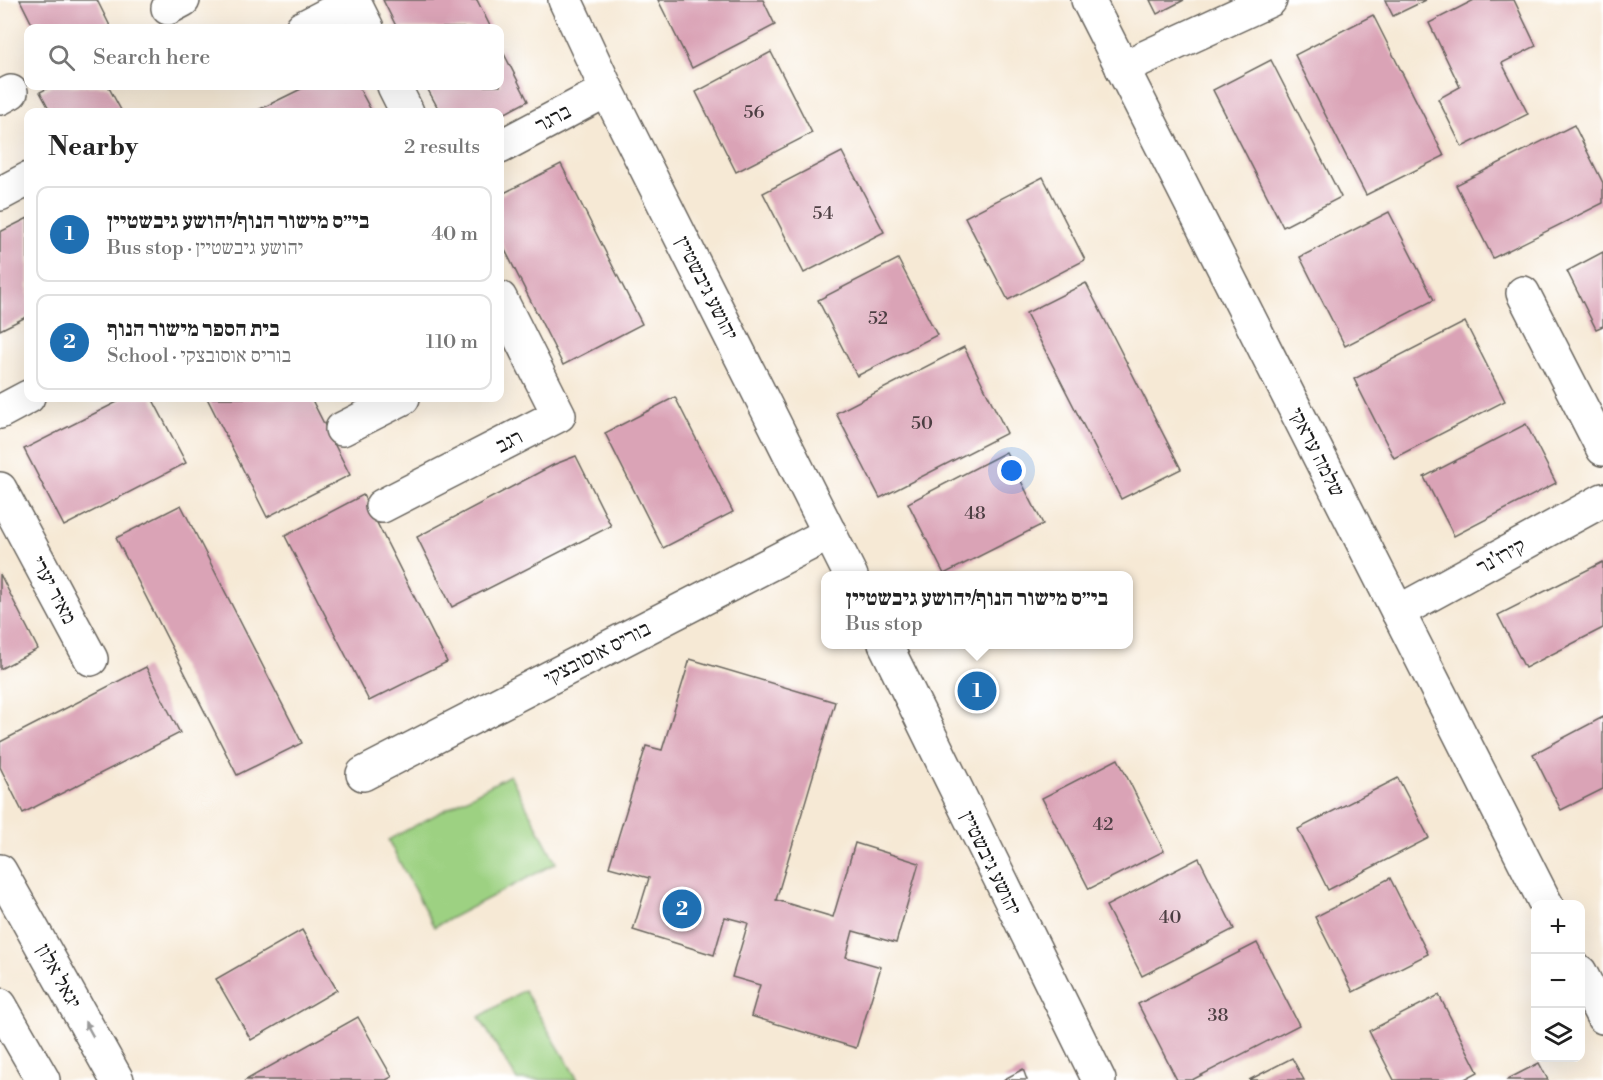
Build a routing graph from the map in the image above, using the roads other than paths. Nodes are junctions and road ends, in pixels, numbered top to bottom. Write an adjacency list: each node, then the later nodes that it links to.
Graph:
1 (354, 0): 5 (street); 6 (street)
2 (565, 0): 9 (street, יהושע גיבשטיין)
3 (1088, 0): 7 (street, שלמה עראקי)
4 (1270, 0): 7 (street)
5 (309, 24)
6 (365, 24)
7 (1122, 68): 27 (street, שלמה עראקי)
8 (396, 90): 10 (street)
9 (607, 90): 11 (street, ברגר); 25 (street, יהושע גיבשטיין)
10 (405, 108)
11 (504, 145)
12 (24, 181): 13 (street)
13 (0, 194)
14 (1523, 293): 21 (street)
15 (504, 318): 16 (street, רגב)
16 (509, 343): 24 (street, רגב)
17 (24, 399): 19 (street)
18 (395, 402): 20 (street)
19 (0, 412)
20 (342, 429)
21 (1603, 449)
22 (0, 489): 29 (street, מאיר יערי)
23 (1603, 500): 27 (street, קירז'נר)
24 (382, 506)
25 (830, 533): 26 (street, יהושע גיבשטיין); 30 (street, בוריס אוסובצקי)
26 (849, 571)
27 (1398, 612): 32 (street, שלמה עראקי)
28 (887, 649): 38 (street, יהושע גיבשטיין)
29 (91, 659)
30 (363, 774)
31 (0, 871): 37 (street, יגאל אלון, one-way to 31)
32 (1544, 900)
33 (1585, 980): 35 (street)
34 (0, 1005): 36 (street)
35 (1603, 1017)
36 (42, 1080)
37 (117, 1080)
38 (1099, 1080)

